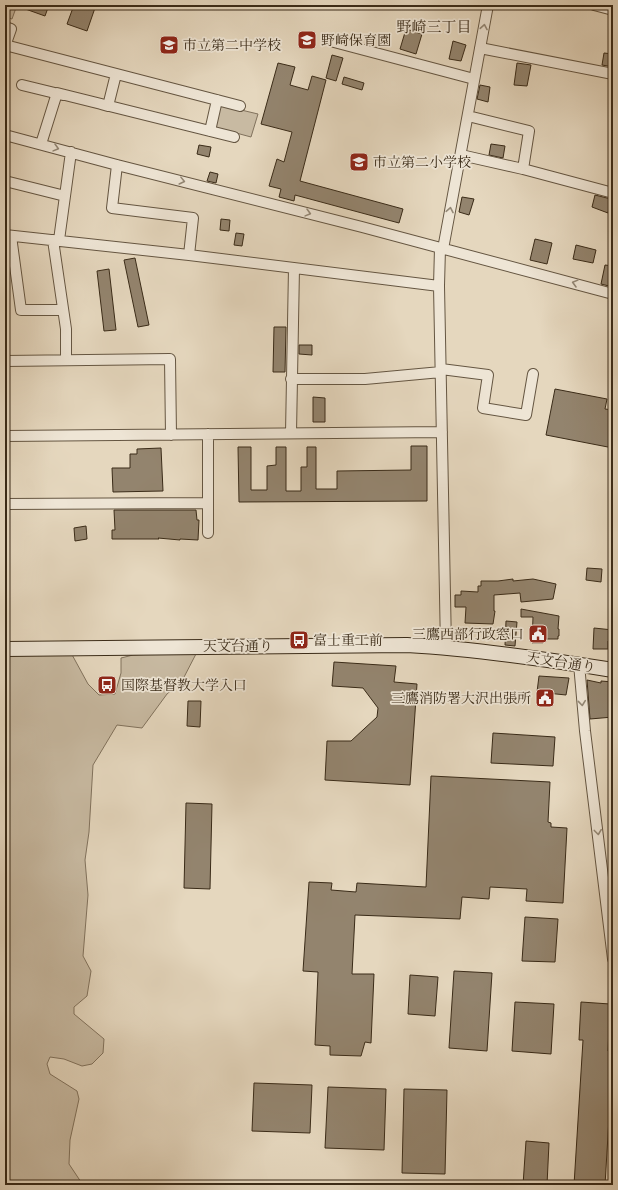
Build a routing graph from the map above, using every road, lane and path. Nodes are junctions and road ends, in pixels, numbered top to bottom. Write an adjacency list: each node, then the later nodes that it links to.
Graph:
1 (488, 5): 7 (street, one-way to 1)
2 (594, 5): 3 (street)
3 (613, 10)
4 (5, 27): 6 (street)
5 (334, 42): 10 (street)
6 (5, 46): 8 (street)
7 (480, 48): 9 (street); 10 (street)
8 (116, 74): 12 (street); 13 (street)
9 (613, 74)
10 (474, 79): 15 (street)
11 (22, 85): 13 (street)
12 (217, 100): 14 (street); 16 (street)
13 (108, 106): 16 (street); 19 (street)
14 (240, 106)
15 (468, 116): 21 (street); 23 (street)
16 (210, 131): 18 (street)
17 (5, 135): 19 (street)
18 (234, 137)
19 (41, 144): 20 (street, one-way to 20)
20 (71, 152): 22 (street); 26 (street)
21 (461, 155): 23 (street); 29 (street, one-way to 21)
22 (117, 165): 29 (street, one-way to 29); 30 (street)
23 (523, 169): 25 (street)
24 (5, 181): 26 (street)
25 (613, 193)
26 (65, 196): 28 (street)
27 (8, 235): 28 (street); 34 (street)
28 (56, 240): 30 (street); 34 (street)
29 (441, 248): 32 (street); 33 (street, one-way to 29)
30 (189, 255): 31 (street)
31 (294, 268): 32 (street); 39 (street)
32 (439, 286): 37 (street)
33 (613, 294)
34 (63, 310): 35 (street)
35 (66, 360): 36 (street); 43 (street)
36 (5, 361)
37 (441, 371): 38 (street); 39 (street); 40 (street)
38 (533, 374)
39 (291, 379): 42 (street)
40 (442, 432): 42 (street); 48 (street)
41 (208, 434): 42 (street); 43 (street); 45 (street)
42 (291, 434)
43 (171, 435): 44 (street)
44 (5, 436)
45 (208, 503): 46 (street); 47 (street)
46 (5, 504)
47 (208, 533)
48 (446, 647): 49 (main road, 天文台通り); 50 (main road, 天文台通り)
49 (5, 649)
50 (579, 664): 51 (main road, 天文台通り); 52 (street, one-way to 52)
51 (613, 670)
52 (611, 917): 53 (street)
53 (613, 959)

